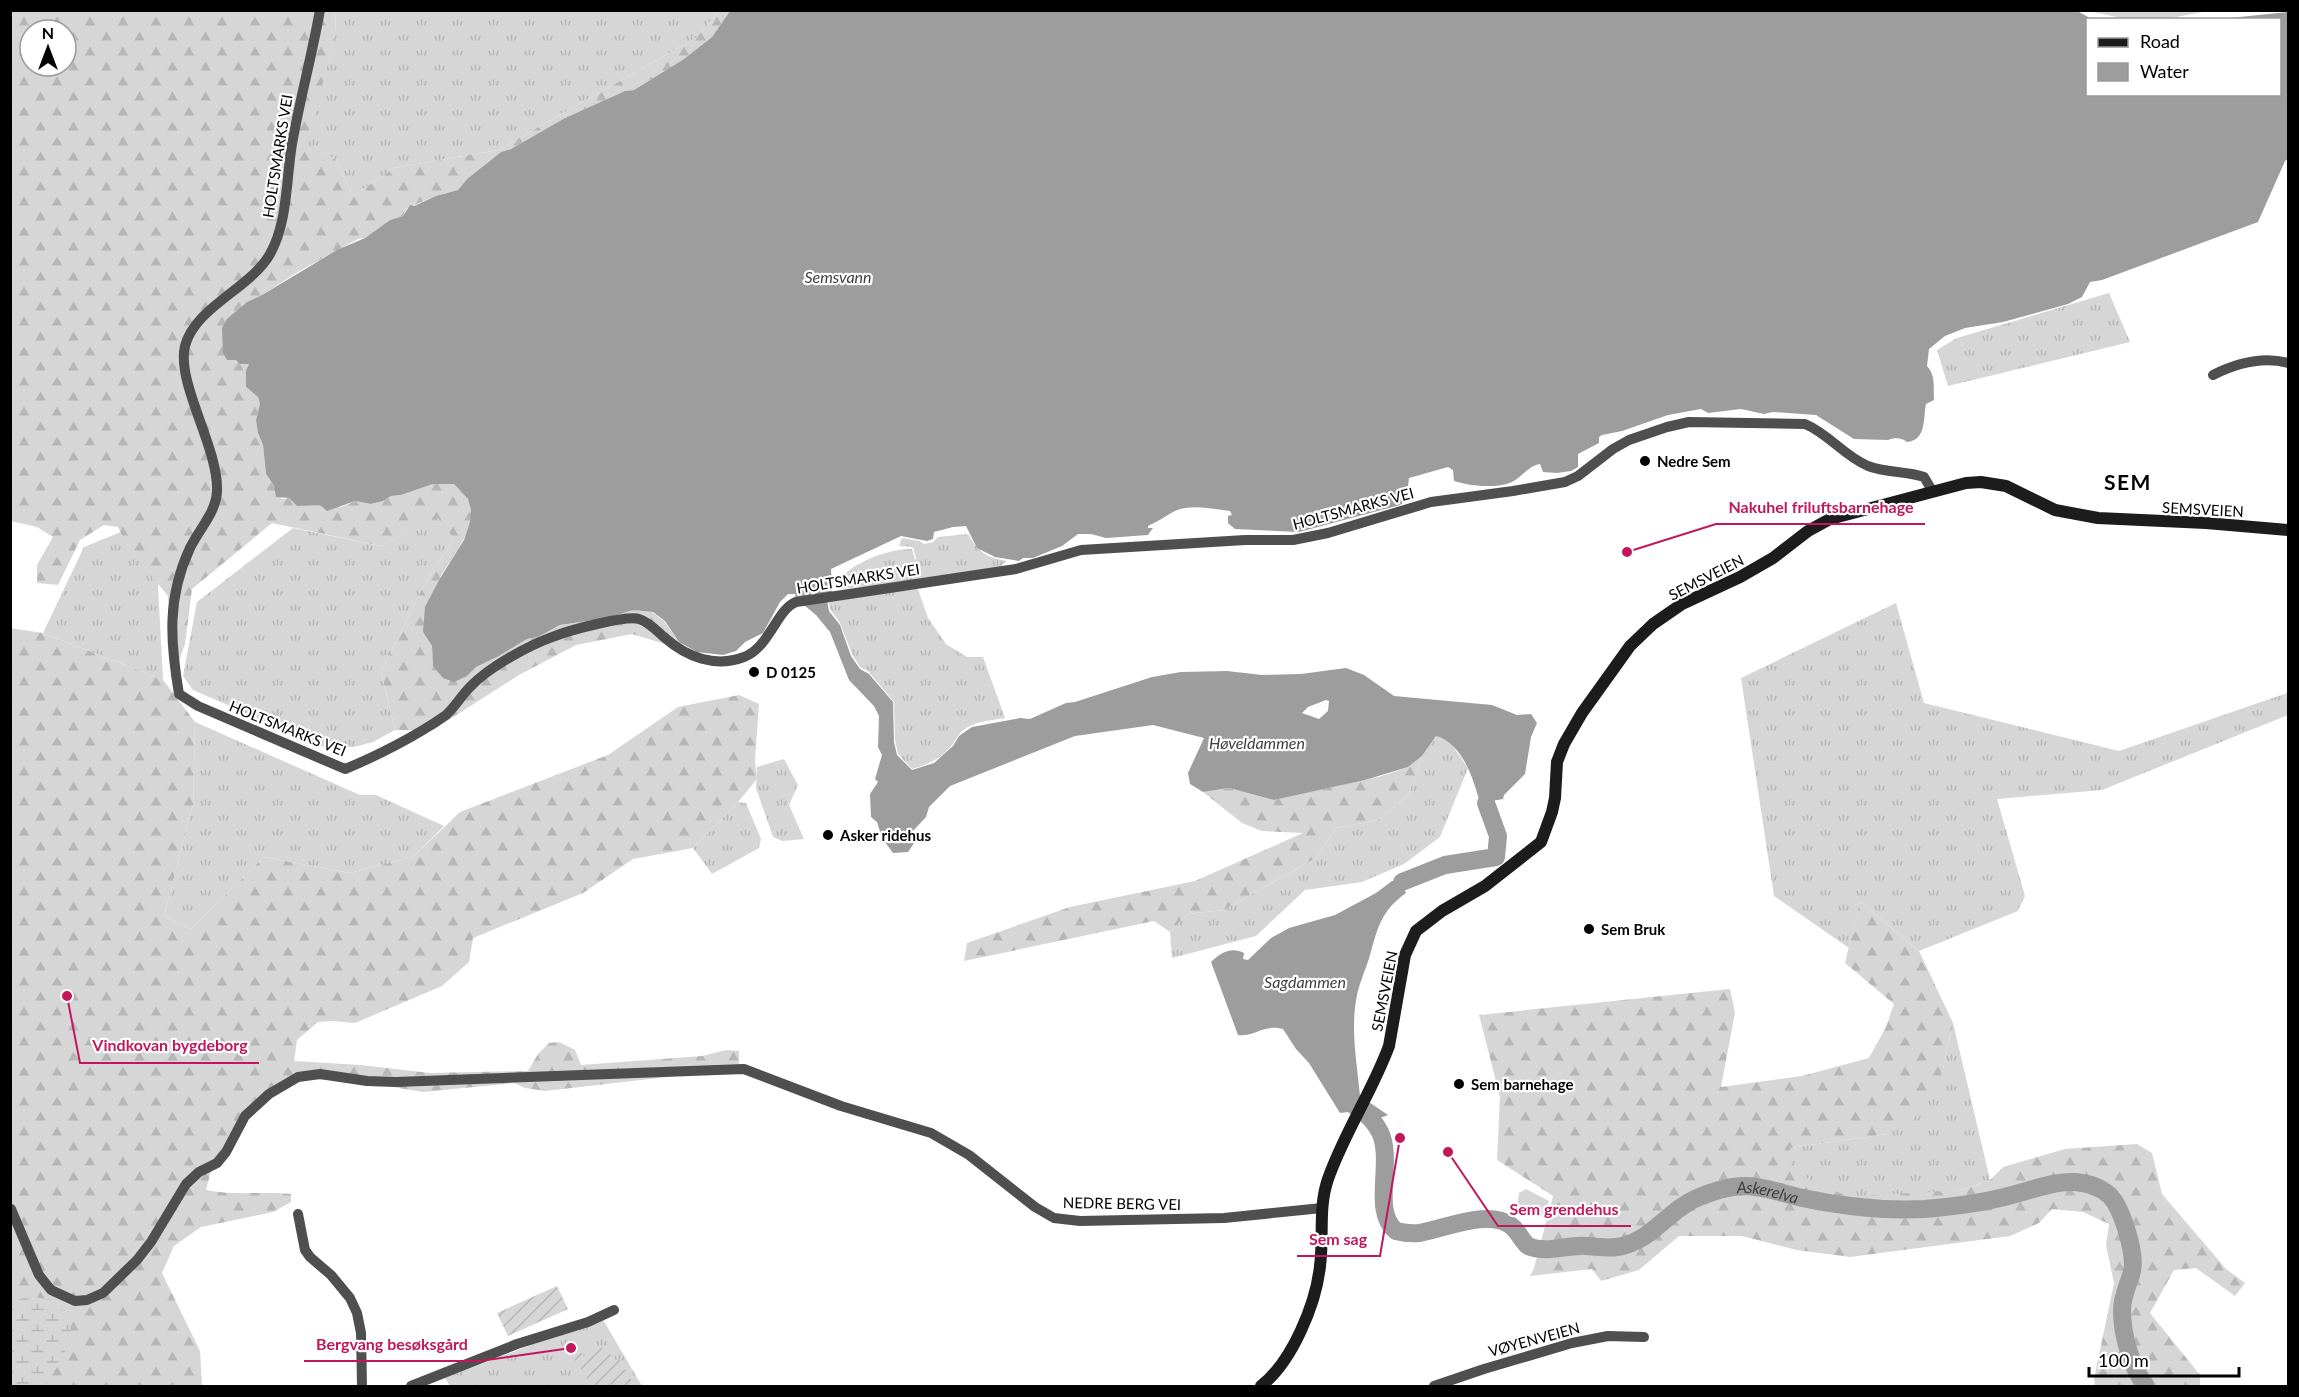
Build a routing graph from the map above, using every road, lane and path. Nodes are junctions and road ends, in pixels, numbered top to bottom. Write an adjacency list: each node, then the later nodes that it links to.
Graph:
1 (320, 10): 4 (street, HOLTSMARKS VEI)
2 (2289, 363): 3 (street)
3 (2213, 375)
4 (1933, 492): 5 (main road, SEMSVEIEN); 6 (main road, SEMSVEIEN)
5 (2289, 530)
6 (1322, 1208): 7 (street, NEDRE BERG VEI); 13 (main road)
7 (11, 1209)
8 (298, 1214): 11 (street)
9 (614, 1310): 12 (street)
10 (1644, 1337): 14 (street, VØYENVEIEN)
11 (362, 1386)
12 (411, 1386)
13 (1261, 1386)
14 (1434, 1386)

